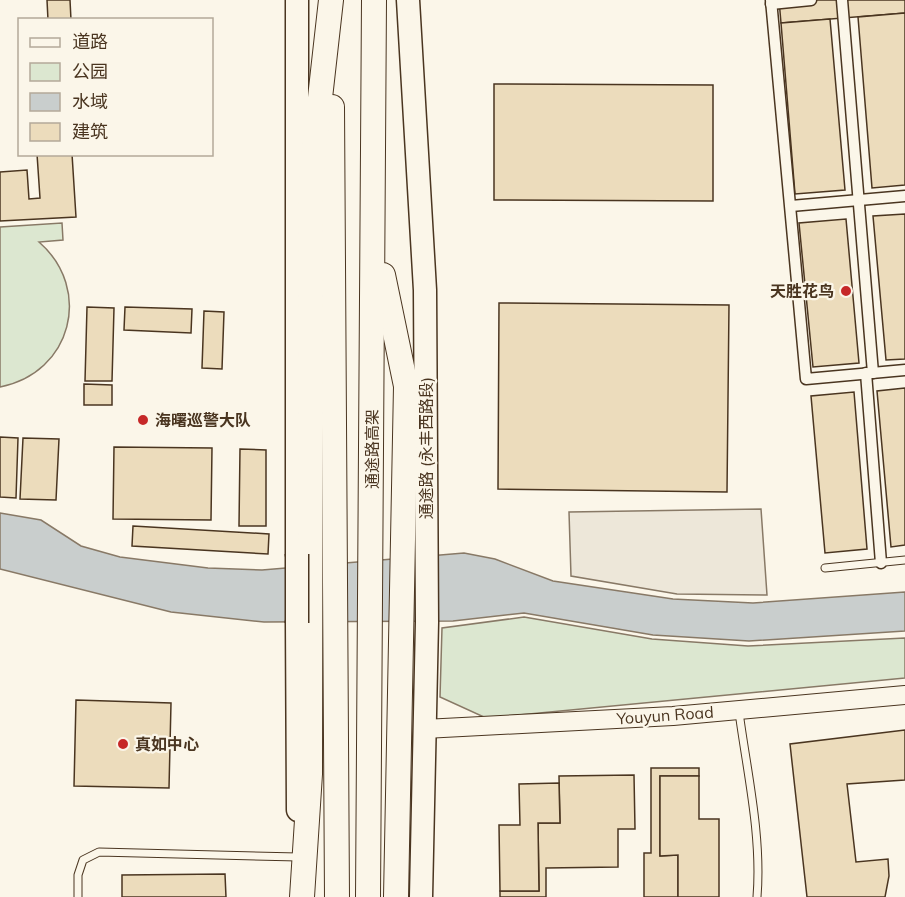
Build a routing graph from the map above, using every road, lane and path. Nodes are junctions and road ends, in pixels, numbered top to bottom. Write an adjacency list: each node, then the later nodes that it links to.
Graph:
1 (297, 0): 20 (main road, bridge)
2 (332, 0): 22 (highway); 23 (highway)
3 (374, 0): 11 (highway, 通途路高架)
4 (408, 0): 19 (main road, 通途路 (永丰西路段))
5 (811, 0): 7 (street)
6 (842, 0): 9 (street)
7 (771, 2): 10 (street)
8 (905, 196): 9 (street)
9 (859, 200): 10 (street); 13 (street)
10 (791, 206): 13 (street)
11 (373, 230): 24 (highway, 通途路高架); 25 (highway)
12 (905, 370): 13 (street)
13 (869, 373): 15 (street)
14 (905, 560): 15 (lane)
15 (881, 563): 16 (lane)
16 (825, 568)
17 (905, 695): 18 (street, Youyun Road)
18 (738, 710): 19 (street, Youyun Road); 27 (lane)
19 (424, 729): 26 (main road, 通途路 (永丰西路段))
20 (298, 857): 21 (lane); 22 (main road)
21 (78, 897)
22 (300, 897)
23 (337, 897)
24 (368, 897)
25 (396, 897)
26 (421, 897)
27 (757, 897)

